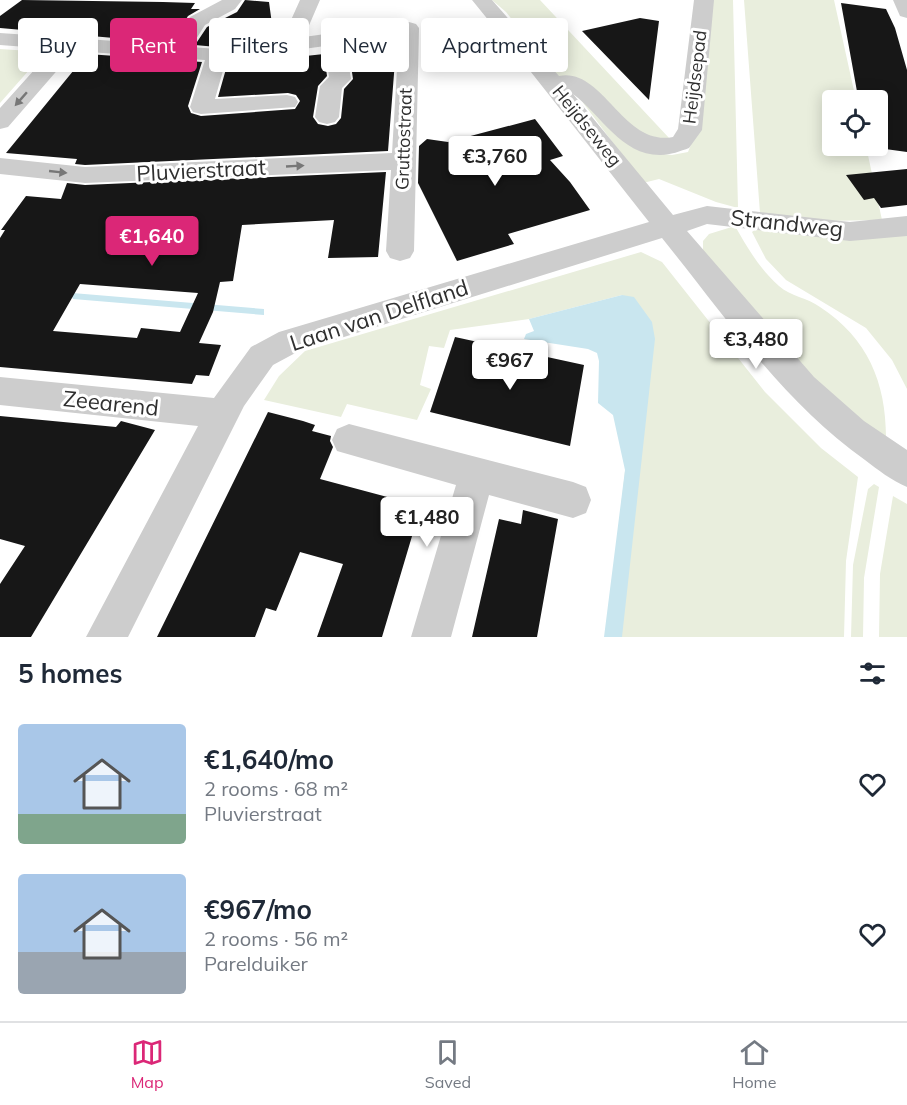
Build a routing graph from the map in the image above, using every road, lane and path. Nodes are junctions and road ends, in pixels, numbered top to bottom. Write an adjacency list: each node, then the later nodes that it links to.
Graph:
1 (232, 0): 9 (street)
2 (310, 0): 7 (street)
3 (482, 0): 8 (street, Heijdseweg)
4 (704, 0): 17 (street, Heijdsepad)
5 (903, 0): 6 (street)
6 (907, 12)
7 (302, 18)
8 (497, 18)
9 (197, 21)
10 (0, 39): 11 (street)
11 (18, 40)
12 (45, 72): 20 (street, one-way to 20)
13 (212, 72): 18 (street)
14 (339, 72): 19 (street)
15 (407, 72): 21 (street, Gruttostraat)
16 (543, 72): 17 (street, Heijdseweg)
17 (551, 81): 23 (street, Heijdseweg)
18 (287, 102)
19 (327, 117)
20 (0, 123)
21 (403, 161): 22 (street, Pluvierstraat, one-way to 21); 25 (street, Gruttostraat)
22 (0, 166)
23 (667, 226): 24 (street, Strandweg); 27 (street, Laan van Delfland); 29 (street, Heijdseweg)
24 (907, 226)
25 (400, 251)
26 (0, 391): 27 (street, Zeearend)
27 (222, 414): 32 (street, Laan van Delfland)
28 (349, 440): 30 (street)
29 (907, 470)
30 (477, 474): 31 (street); 33 (street)
31 (573, 500)
32 (106, 637)
33 (431, 637)

